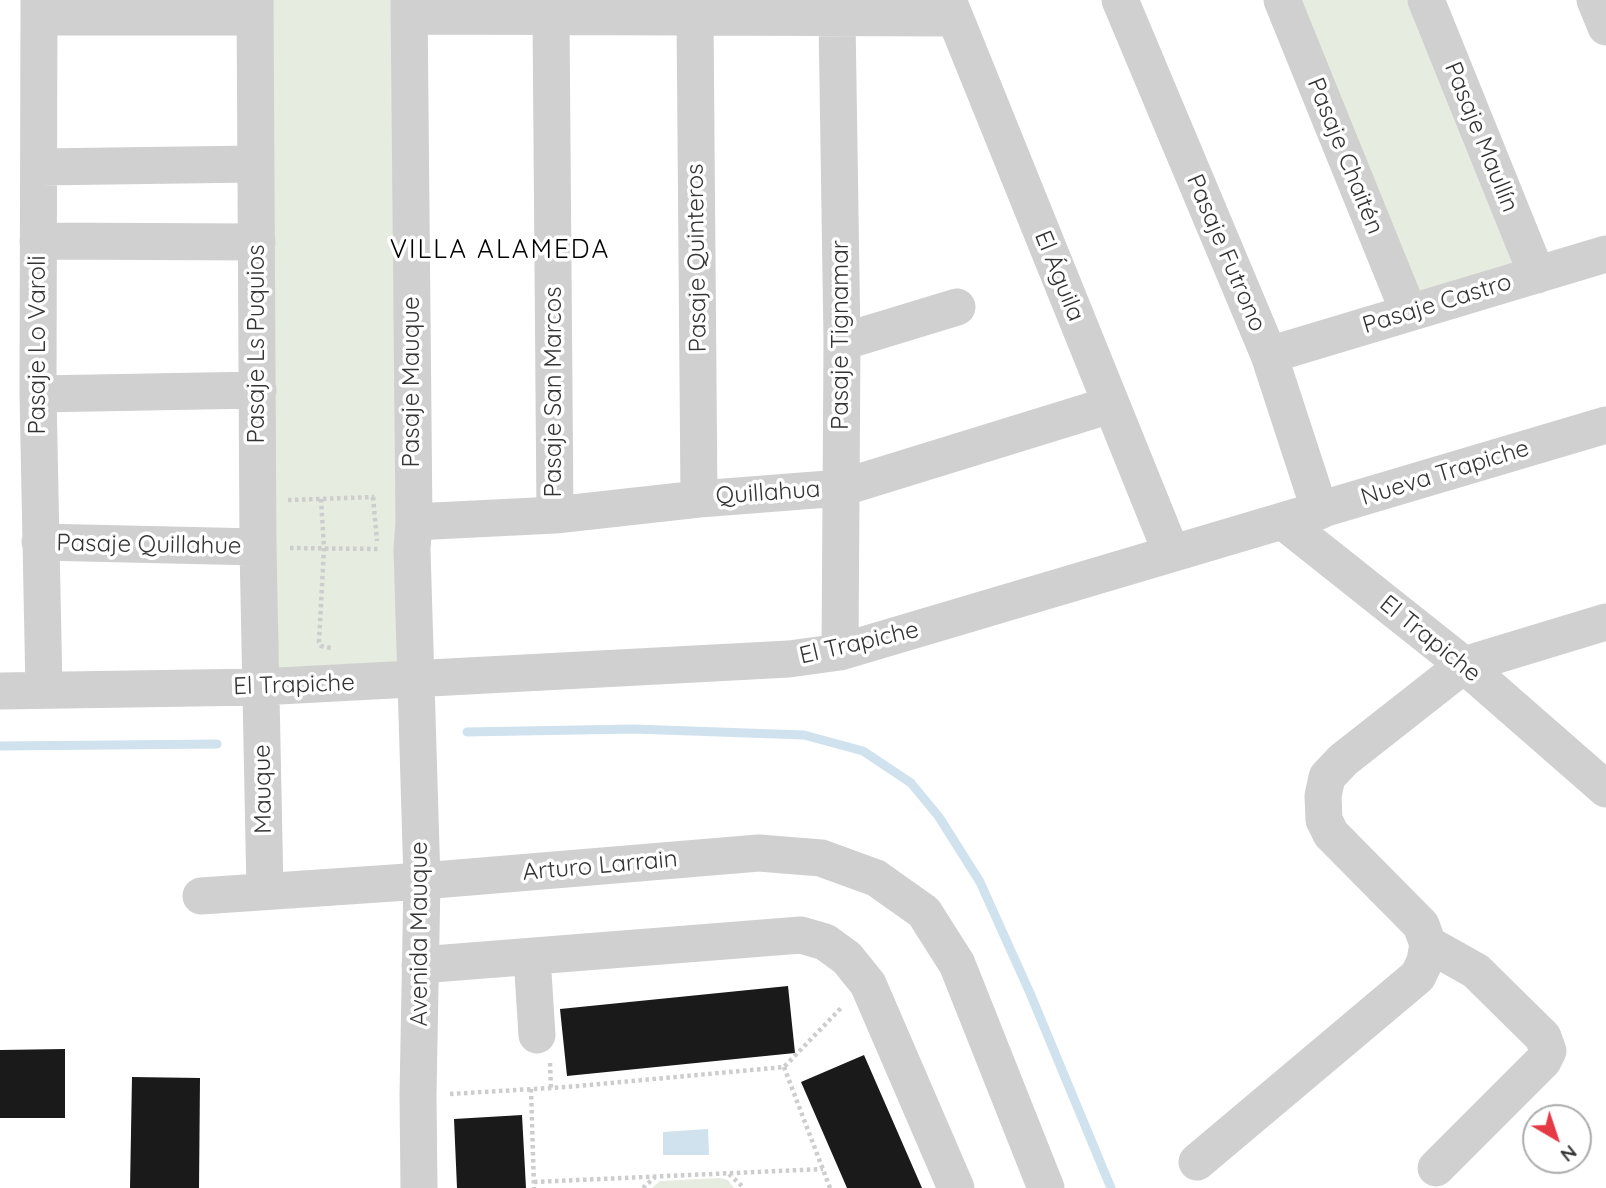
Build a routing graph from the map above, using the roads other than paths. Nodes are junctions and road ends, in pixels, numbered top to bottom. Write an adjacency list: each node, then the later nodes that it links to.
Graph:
1 (1120, 0): 22 (street, Pasaje Futrono)
2 (1282, 0): 20 (street, Pasaje Chaitén)
3 (1426, 0): 18 (street, Pasaje Maullín)
4 (1595, 0): 12 (street)
5 (39, 8): 6 (street); 14 (street, Pasaje Lo Varoli)
6 (255, 8): 13 (street, Pasaje Ls Puquios)
7 (409, 8): 10 (street); 32 (street, Pasaje Mauque)
8 (951, 9): 11 (street); 25 (street, El Águila)
9 (695, 16): 10 (street); 11 (street); 28 (street, Pasaje Quinteros)
10 (551, 18): 30 (street, Pasaje San Marcos)
11 (837, 18): 21 (street, Pasaje Tignamar)
12 (1606, 27)
13 (255, 164): 14 (street); 16 (street, Pasaje Ls Puquios)
14 (40, 167): 15 (street, Pasaje Lo Varoli)
15 (38, 242): 16 (street); 24 (street, Pasaje Lo Varoli)
16 (257, 242): 23 (street, Pasaje Ls Puquios)
17 (1606, 254): 18 (street, Pasaje Castro)
18 (1537, 275): 20 (street, Pasaje Castro)
19 (957, 307): 21 (street)
20 (1409, 313): 22 (street, Pasaje Castro)
21 (842, 342): 27 (street, Pasaje Tignamar)
22 (1269, 355): 29 (street, Pasaje Futrono)
23 (258, 390): 24 (street); 34 (street, Pasaje Ls Puquios)
24 (38, 394): 33 (street, Pasaje Lo Varoli)
25 (1110, 404): 27 (street, Quillahua); 35 (street, El Águila)
26 (1606, 425): 29 (street, Nueva Trapiche)
27 (841, 488): 28 (street, Quillahua); 37 (street, Pasaje Tignamar)
28 (699, 499): 30 (street, Quillahua)
29 (1320, 511): 31 (street, Nueva Trapiche)
30 (555, 515): 32 (street, Quillahua)
31 (1284, 522): 35 (street, El Trapiche); 38 (street, El Trapiche)
32 (404, 529): 39 (street, Pasaje Mauque)
33 (40, 542): 34 (street, Pasaje Quillahue); 41 (street, Pasaje Lo Varoli)
34 (258, 547): 40 (street, Pasaje Ls Puquios)
35 (1171, 552): 37 (street, El Trapiche)
36 (1606, 622): 38 (street)
37 (840, 652): 39 (street, El Trapiche)
38 (1464, 665): 43 (street, El Trapiche); 47 (street)
39 (416, 679): 40 (street, El Trapiche); 44 (street, Avenida Mauque)
40 (260, 687): 41 (street, El Trapiche); 45 (street, Mauque)
41 (44, 690): 42 (street, El Trapiche)
42 (0, 691)
43 (1602, 781)
44 (422, 881): 45 (street, Arturo Larrain); 49 (street, Avenida Mauque); 55 (street, Arturo Larrain)
45 (265, 891): 46 (street, Arturo Larrain)
46 (201, 896)
47 (1428, 944): 51 (street); 52 (street)
48 (532, 957): 49 (street); 50 (street); 54 (street)
49 (420, 965): 53 (street, Avenida Mauque)
50 (537, 1035)
51 (1197, 1161)
52 (1436, 1168)
53 (419, 1188)
54 (956, 1188)
55 (1046, 1188)

